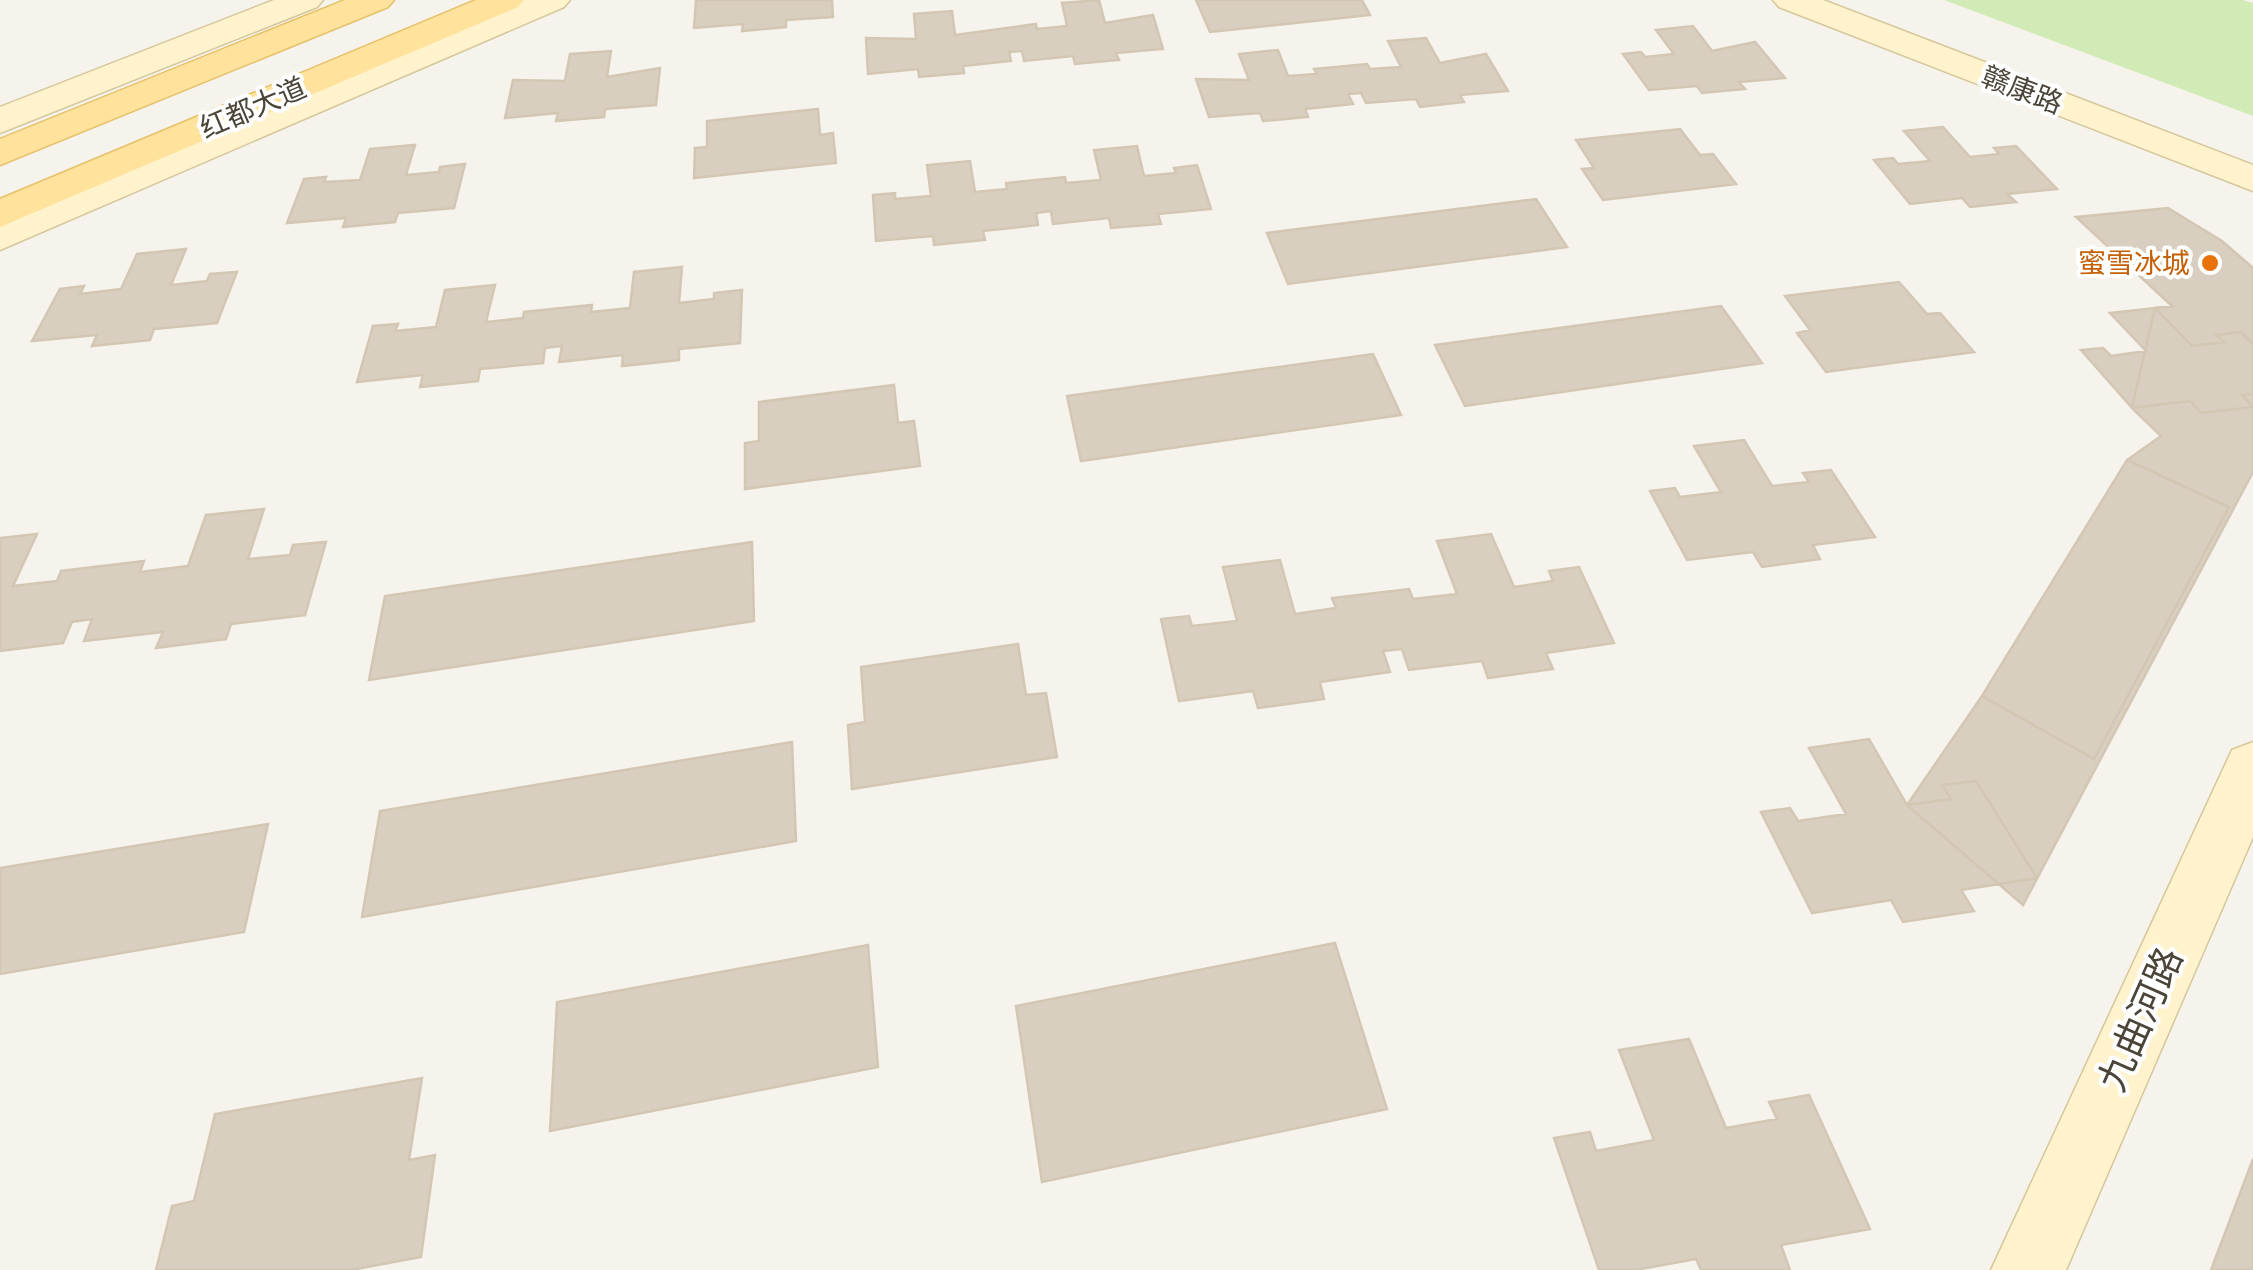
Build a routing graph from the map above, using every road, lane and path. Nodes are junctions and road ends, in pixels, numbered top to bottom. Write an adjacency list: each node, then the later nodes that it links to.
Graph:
1 (305, 0): 7 (street)
2 (376, 0): 9 (main road, 红都大道)
3 (506, 0): 11 (main road, 红都大道)
4 (552, 0): 12 (street)
5 (1791, 0): 10 (street, 赣康路)
6 (1866, 0): 8 (street, 赣康路)
7 (0, 121)
8 (2253, 146)
9 (0, 153)
10 (2253, 179)
11 (0, 214)
12 (0, 237)
13 (2253, 768): 14 (street, 九曲河路)
14 (2028, 1270)

